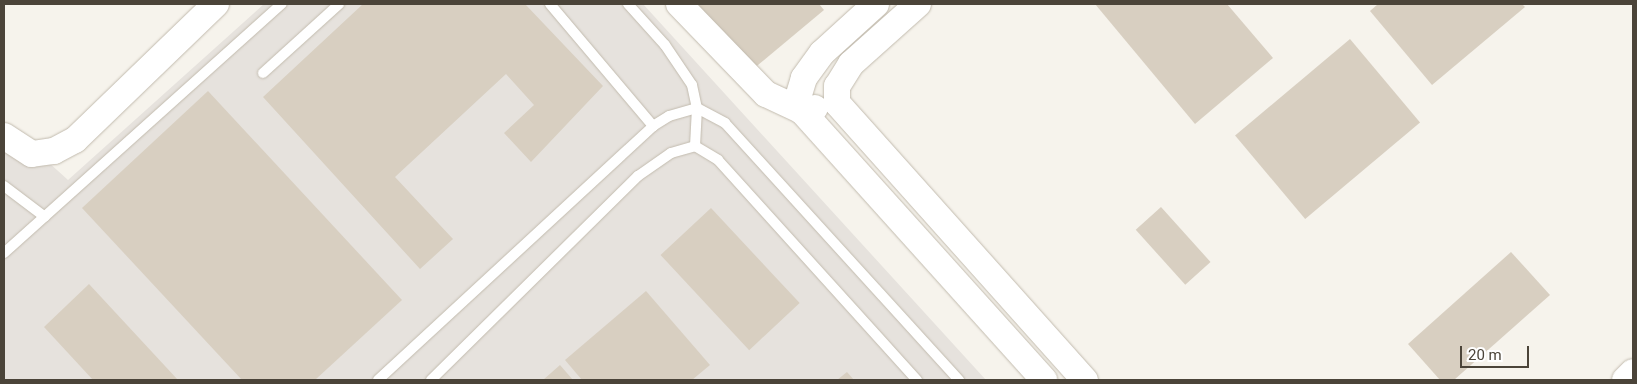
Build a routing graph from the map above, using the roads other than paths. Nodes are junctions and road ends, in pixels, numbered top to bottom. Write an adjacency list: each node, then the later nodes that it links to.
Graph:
1 (216, 4): 14 (street)
2 (282, 4): 17 (lane)
3 (339, 4): 9 (lane)
4 (550, 4): 13 (lane)
5 (628, 4): 11 (lane)
6 (679, 4): 12 (street)
7 (876, 4): 12 (street)
8 (918, 4): 10 (street)
9 (263, 73)
10 (837, 103): 12 (street); 20 (street)
11 (696, 108): 13 (lane); 15 (lane); 24 (lane)
12 (802, 111): 25 (street)
13 (653, 126): 21 (lane)
14 (4, 136)
15 (695, 146): 22 (lane); 23 (lane)
16 (4, 186): 17 (lane)
17 (45, 217): 18 (lane)
18 (4, 253)
19 (1633, 372): 26 (street)
20 (1079, 378)
21 (378, 380)
22 (431, 380)
23 (917, 380)
24 (959, 380)
25 (1044, 380)
26 (1625, 380)

